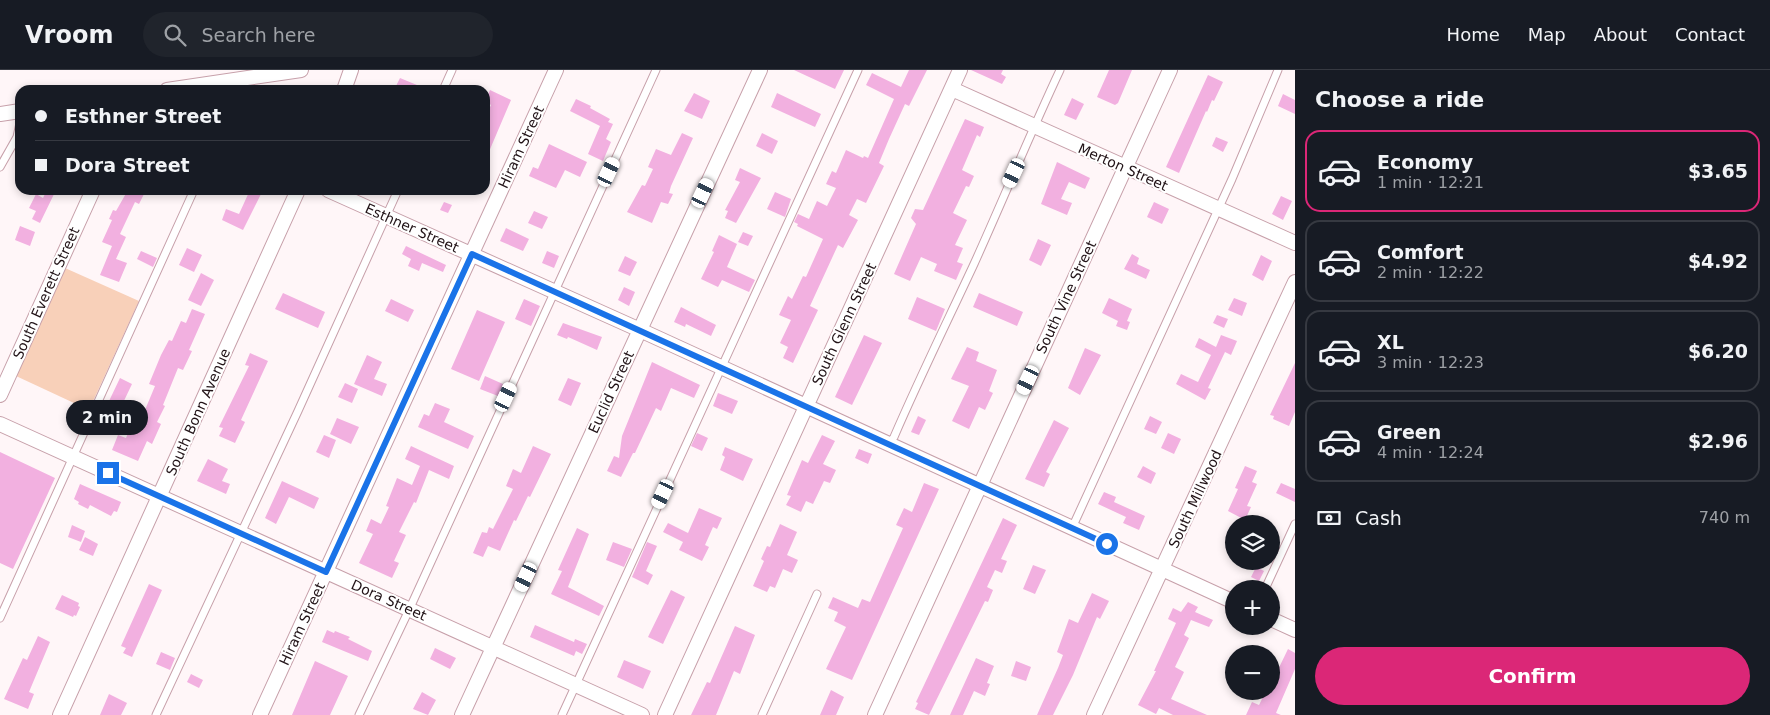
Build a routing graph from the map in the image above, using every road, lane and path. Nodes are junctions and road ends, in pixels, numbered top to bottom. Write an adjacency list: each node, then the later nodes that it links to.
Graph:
1 (301, 70): 12 (street)
2 (351, 70): 13 (street)
3 (452, 70): 14 (lane)
4 (556, 70): 30 (street, Hiram Street)
5 (656, 70): 32 (lane)
6 (760, 70): 33 (street, Euclid Street)
7 (858, 70): 34 (lane)
8 (960, 70): 15 (street, South Glenn Street)
9 (1060, 70): 18 (lane)
10 (1170, 70): 21 (street, South Vine Street)
11 (1278, 70): 27 (lane)
12 (241, 84)
13 (346, 85)
14 (445, 85)
15 (952, 89): 18 (street, Merton Street); 36 (street, South Glenn Street)
16 (0, 114): 17 (street)
17 (15, 116)
18 (1034, 126): 21 (street, Merton Street); 38 (lane)
19 (15, 140): 20 (lane)
20 (0, 166)
21 (1125, 168): 27 (street, Merton Street); 40 (street, South Vine Street)
22 (91, 195): 35 (street, South Everett Street)
23 (192, 195): 39 (lane)
24 (296, 195): 41 (street, South Bonn Avenue)
25 (339, 195): 28 (street, Esthner Street)
26 (396, 195): 28 (lane)
27 (1218, 209): 29 (street, Merton Street); 43 (lane)
28 (386, 216): 30 (street, Esthner Street); 44 (lane)
29 (1295, 244)
30 (472, 254): 32 (street, Esthner Street); 46 (street, Hiram Street)
31 (1295, 282): 45 (street, South Millwood)
32 (555, 291): 33 (street, Esthner Street); 50 (lane)
33 (640, 330): 34 (street, Esthner Street); 54 (street, Euclid Street)
34 (721, 367): 36 (street, Esthner Street); 55 (lane)
35 (0, 395)
36 (807, 406): 38 (street, Esthner Street); 63 (street, South Glenn Street)
37 (0, 424): 39 (street, Dora Street)
38 (889, 444): 40 (street, Esthner Street)
39 (74, 457): 41 (street, Dora Street); 51 (lane)
40 (979, 486): 43 (street, Esthner Street); 65 (street, South Vine Street)
41 (160, 496): 44 (street, Dora Street); 56 (street, South Bonn Avenue)
42 (1295, 524): 47 (lane)
43 (1072, 528): 45 (street, Esthner Street)
44 (240, 532): 46 (street, Dora Street); 57 (lane)
45 (1162, 569): 49 (street, Esthner Street); 66 (street, South Millwood)
46 (326, 572): 50 (street, Dora Street); 58 (street, Hiram Street)
47 (1269, 580)
48 (817, 594): 64 (lane)
49 (1225, 598)
50 (409, 610): 54 (street, Dora Street); 59 (lane)
51 (0, 618)
52 (1280, 623): 53 (street)
53 (1295, 630)
54 (493, 648): 55 (street, Dora Street); 60 (street, Euclid Street)
55 (576, 685): 61 (lane); 62 (street, Dora Street)
56 (60, 715)
57 (156, 715)
58 (260, 715)
59 (359, 715)
60 (462, 715)
61 (562, 715)
62 (642, 715)
63 (665, 715)
64 (762, 715)
65 (875, 715)
66 (1094, 715)

